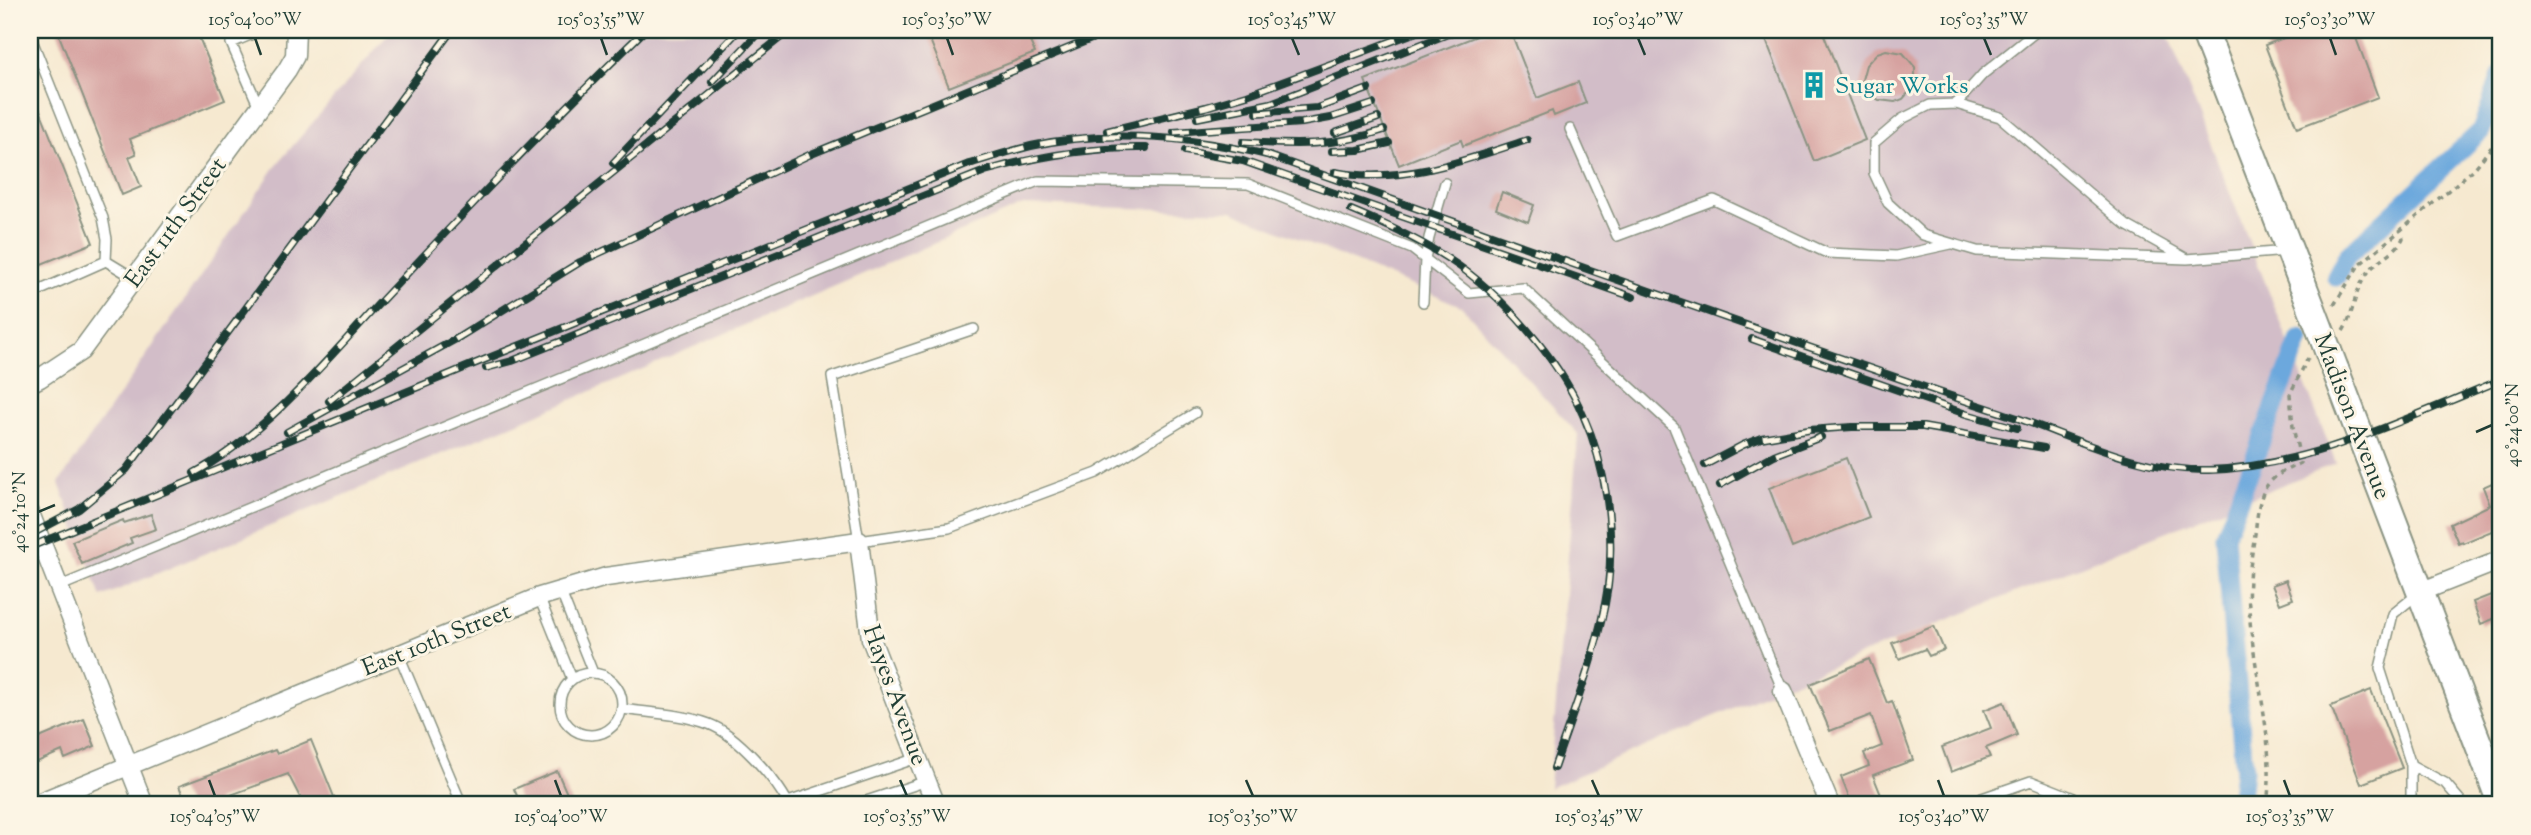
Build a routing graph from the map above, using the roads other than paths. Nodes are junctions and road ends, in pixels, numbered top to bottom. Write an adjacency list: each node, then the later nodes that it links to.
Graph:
1 (262, 30): 7 (lane)
2 (2038, 30): 6 (lane)
3 (2204, 30): 11 (main road, Madison Avenue)
4 (30, 35): 14 (lane)
5 (297, 35): 7 (street, East 11th Street)
6 (1956, 104): 10 (lane); 13 (lane)
7 (259, 107): 15 (street, East 11th Street)
8 (1570, 130): 10 (lane)
9 (1445, 183): 12 (lane)
10 (1953, 244): 13 (lane)
11 (2289, 251): 13 (lane); 26 (main road, Madison Avenue, bridge)
12 (1425, 259): 17 (lane); 24 (lane); 31 (lane)
13 (2187, 259)
14 (106, 261): 15 (lane); 16 (lane)
15 (134, 278): 19 (street, East 11th Street)
16 (30, 292)
17 (1423, 302)
18 (974, 329): 22 (lane)
19 (30, 383)
20 (1195, 413): 22 (lane)
21 (30, 513): 24 (street)
22 (859, 541): 25 (street, East 10th Street); 33 (street, Hayes Avenue)
23 (2501, 560): 26 (street)
24 (58, 587): 35 (street)
25 (560, 590): 27 (street, East 10th Street); 29 (lane)
26 (2420, 592): 34 (lane); 37 (main road, Madison Avenue)
27 (539, 597): 28 (street, East 10th Street); 30 (lane)
28 (399, 654): 35 (street, East 10th Street); 41 (lane)
29 (593, 673): 30 (lane); 32 (lane)
30 (572, 679): 32 (lane)
31 (1783, 691): 44 (street)
32 (622, 709): 38 (lane)
33 (917, 758): 36 (street, Hayes Avenue); 38 (lane)
34 (2411, 765): 47 (lane); 48 (lane)
35 (128, 766): 39 (street, East 10th Street); 40 (street)
36 (927, 781): 42 (lane); 43 (street, Hayes Avenue)
37 (2501, 803)
38 (788, 804)
39 (33, 805)
40 (144, 805)
41 (462, 805)
42 (854, 805)
43 (936, 805)
44 (1829, 805)
45 (1962, 805): 46 (lane)
46 (2077, 805)
47 (2412, 805)
48 (2464, 805)

